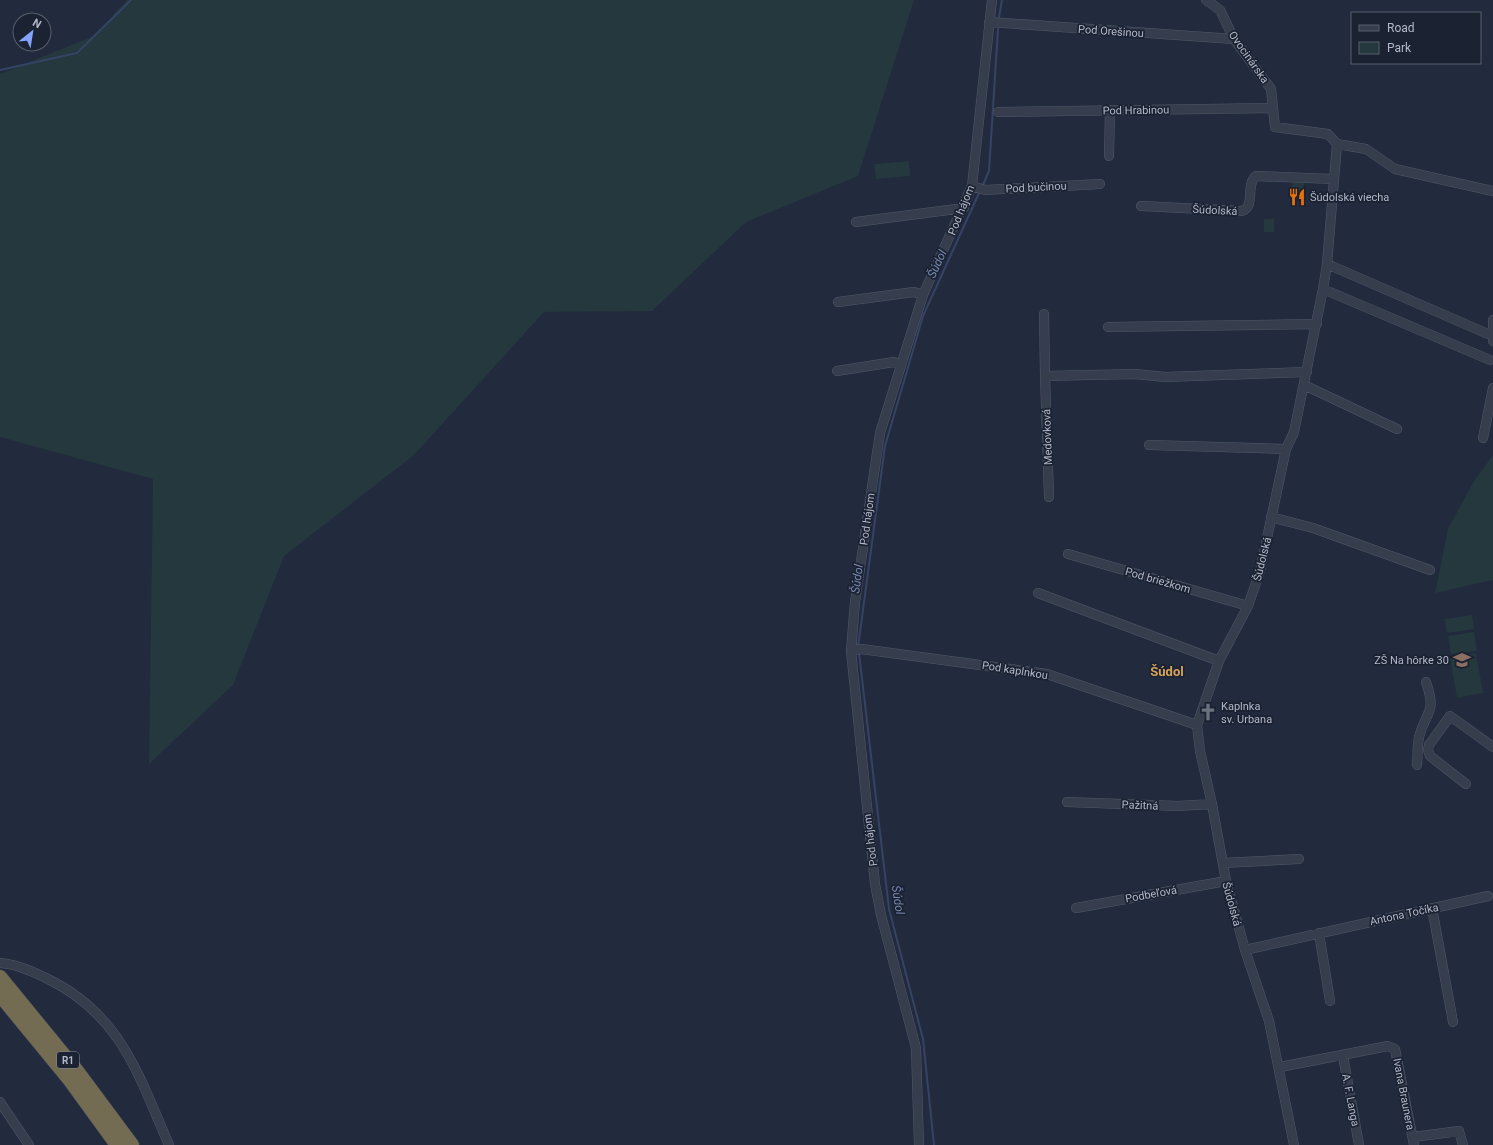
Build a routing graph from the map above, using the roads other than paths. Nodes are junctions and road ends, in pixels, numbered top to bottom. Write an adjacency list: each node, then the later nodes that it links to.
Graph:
1 (992, 0): 3 (street, Pod hájom)
2 (1206, 0): 4 (street, Ovocinárska)
3 (989, 22): 4 (street, Pod Orešinou); 12 (street, Pod hájom)
4 (1234, 40): 5 (street, Ovocinárska)
5 (1273, 108): 6 (street, Pod Hrabinou); 8 (street, Ovocinárska)
6 (1110, 110): 7 (street, Pod Hrabinou); 9 (street)
7 (998, 112)
8 (1337, 144): 10 (street, Šúdolská); 13 (street)
9 (1109, 156)
10 (1334, 179): 14 (street, Šúdolská); 17 (street, Šúdolská)
11 (1100, 184): 12 (street, Pod bučinou)
12 (979, 188): 15 (street, Pod hájom)
13 (1493, 191)
14 (1141, 206)
15 (964, 208): 16 (street); 19 (street, Pod hájom)
16 (856, 222)
17 (1327, 264): 18 (street, Šúdolská); 25 (street)
18 (1323, 289): 23 (street, Šúdolská); 26 (street)
19 (924, 295): 20 (street); 27 (street, Pod hájom)
20 (838, 302)
21 (1044, 314): 30 (street, Medovková)
22 (1493, 320): 25 (street)
23 (1317, 324): 24 (street); 29 (street, Šúdolská)
24 (1108, 327)
25 (1490, 338)
26 (1490, 360)
27 (900, 365): 28 (street); 44 (street, Pod hájom)
28 (837, 370)
29 (1307, 372): 30 (street); 31 (street, Šúdolská)
30 (1046, 376): 38 (street, Medovková)
31 (1304, 385): 34 (street); 37 (street, Šúdolská)
32 (1493, 388): 33 (street)
33 (1491, 415): 35 (street)
34 (1397, 429)
35 (1483, 438)
36 (1149, 445): 37 (street)
37 (1286, 449): 39 (street, Šúdolská)
38 (1049, 497)
39 (1271, 517): 41 (street); 43 (street, Šúdolská)
40 (1068, 554): 43 (street, Pod briežkom)
41 (1430, 570)
42 (1038, 593): 45 (street)
43 (1248, 606): 45 (street, Šúdolská)
44 (855, 650): 47 (street, Pod kaplnkou); 76 (street, Pod hájom)
45 (1219, 661): 47 (street, Šúdolská)
46 (1426, 682): 49 (street)
47 (1198, 725): 54 (street, Šúdolská)
48 (1493, 747): 50 (street)
49 (1418, 749): 50 (street); 51 (street)
50 (1428, 750): 52 (street)
51 (1417, 765)
52 (1466, 784)
53 (1067, 802): 54 (street, Pažitná)
54 (1212, 804): 56 (street, Šúdolská)
55 (1300, 859): 56 (street)
56 (1223, 862): 57 (street, Šúdolská)
57 (1226, 881): 59 (street, Podbeľová); 62 (street, Šúdolská)
58 (1488, 896): 60 (street, Antona Točíka)
59 (1076, 908)
60 (1432, 908): 61 (street, Antona Točíka); 67 (street)
61 (1319, 933): 62 (street, Antona Točíka); 66 (street)
62 (1245, 950): 69 (street, Šúdolská)
63 (0, 963): 75 (street)
64 (0, 978): 74 (highway, R1)
65 (0, 995): 73 (highway, R1)
66 (1330, 1001)
67 (1453, 1022)
68 (1343, 1056): 69 (street); 71 (street, Ivana Braunera); 78 (street, A. F. Langa)
69 (1280, 1067): 77 (street, Šúdolská)
70 (0, 1102): 72 (street)
71 (1413, 1141): 79 (street)
72 (29, 1145)
73 (117, 1145)
74 (132, 1145)
75 (169, 1145)
76 (919, 1145)
77 (1294, 1145)
78 (1359, 1145)
79 (1463, 1145)

